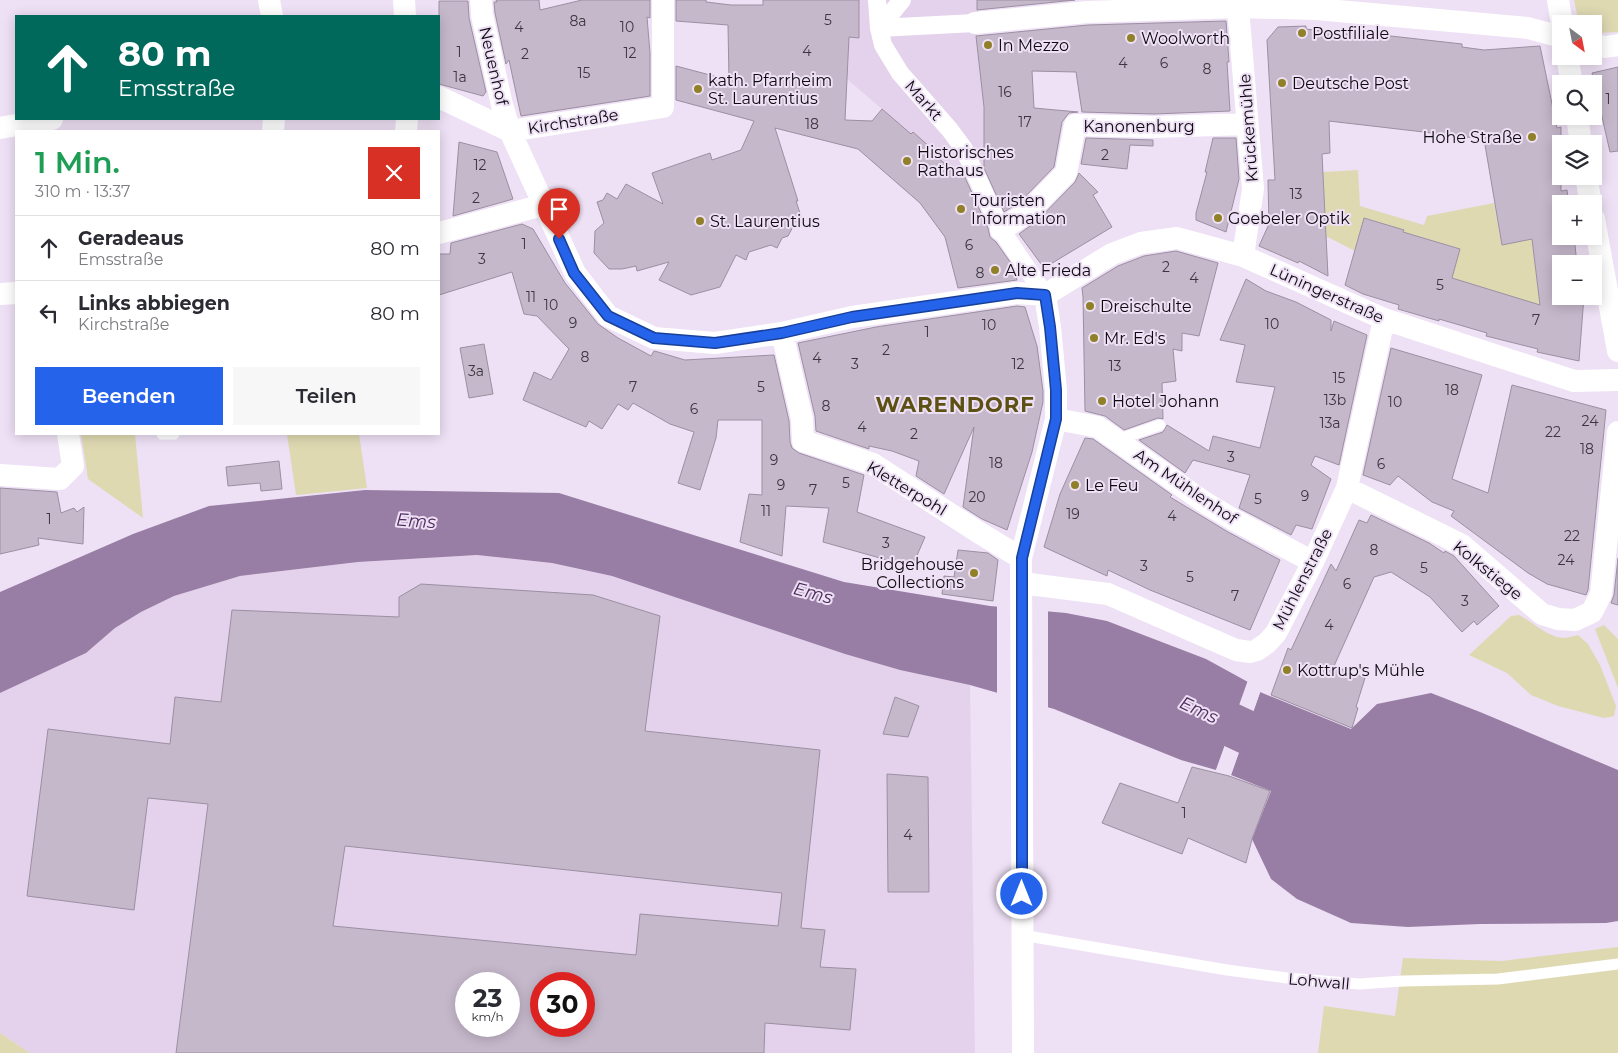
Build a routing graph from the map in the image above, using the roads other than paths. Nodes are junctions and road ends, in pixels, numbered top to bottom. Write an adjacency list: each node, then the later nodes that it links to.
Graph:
1 (268, 0): 9 (street)
2 (404, 0): 10 (street)
3 (481, 0): 21 (street, Neuenhof)
4 (663, 0): 21 (street, Kirchstraße)
5 (876, 0): 13 (street, Markt)
6 (902, 0): 13 (street)
7 (1558, 0): 11 (street)
8 (1238, 4): 12 (street); 14 (street); 19 (street, Krückemühle)
9 (272, 15)
10 (405, 15)
11 (1560, 15)
12 (975, 23): 13 (street)
13 (879, 28): 23 (street, Markt)
14 (1552, 35)
15 (1618, 45): 16 (street)
16 (1602, 46)
17 (440, 97): 21 (street)
18 (46, 120): 20 (street)
19 (1247, 124): 23 (street, Kanonenburg); 26 (street, Krückemühle)
20 (0, 128)
21 (510, 131): 22 (street, Kirchstraße)
22 (543, 205): 24 (street); 31 (street, Kirchstraße)
23 (1001, 230): 29 (street, Markt)
24 (440, 233)
25 (1599, 245): 32 (street)
26 (1243, 256): 29 (street, Lüningerstraße); 30 (street, Lüningerstraße)
27 (15, 293): 28 (street)
28 (0, 294)
29 (1045, 295): 31 (street, Kirchstraße); 34 (street)
30 (1384, 319): 33 (street, Lüningerstraße); 40 (street, Mühlenstraße)
31 (782, 333): 41 (street, Kletterpohl)
32 (1618, 351)
33 (1618, 380)
34 (1056, 419): 38 (street, Am Mühlenhof); 41 (street)
35 (1160, 425): 38 (lane)
36 (1618, 432): 44 (street)
37 (68, 435): 39 (street)
38 (1117, 440): 42 (street, Am Mühlenhof)
39 (0, 475)
40 (1347, 488): 42 (street, Mühlenstraße); 44 (street, Kolkstiege)
41 (1022, 558): 43 (street)
42 (1313, 562): 43 (street, Mühlenstraße)
43 (1022, 593): 45 (street)
44 (1610, 596)
45 (1022, 935): 46 (lane, Lohwall); 47 (street)
46 (1618, 964)
47 (1023, 1053)

